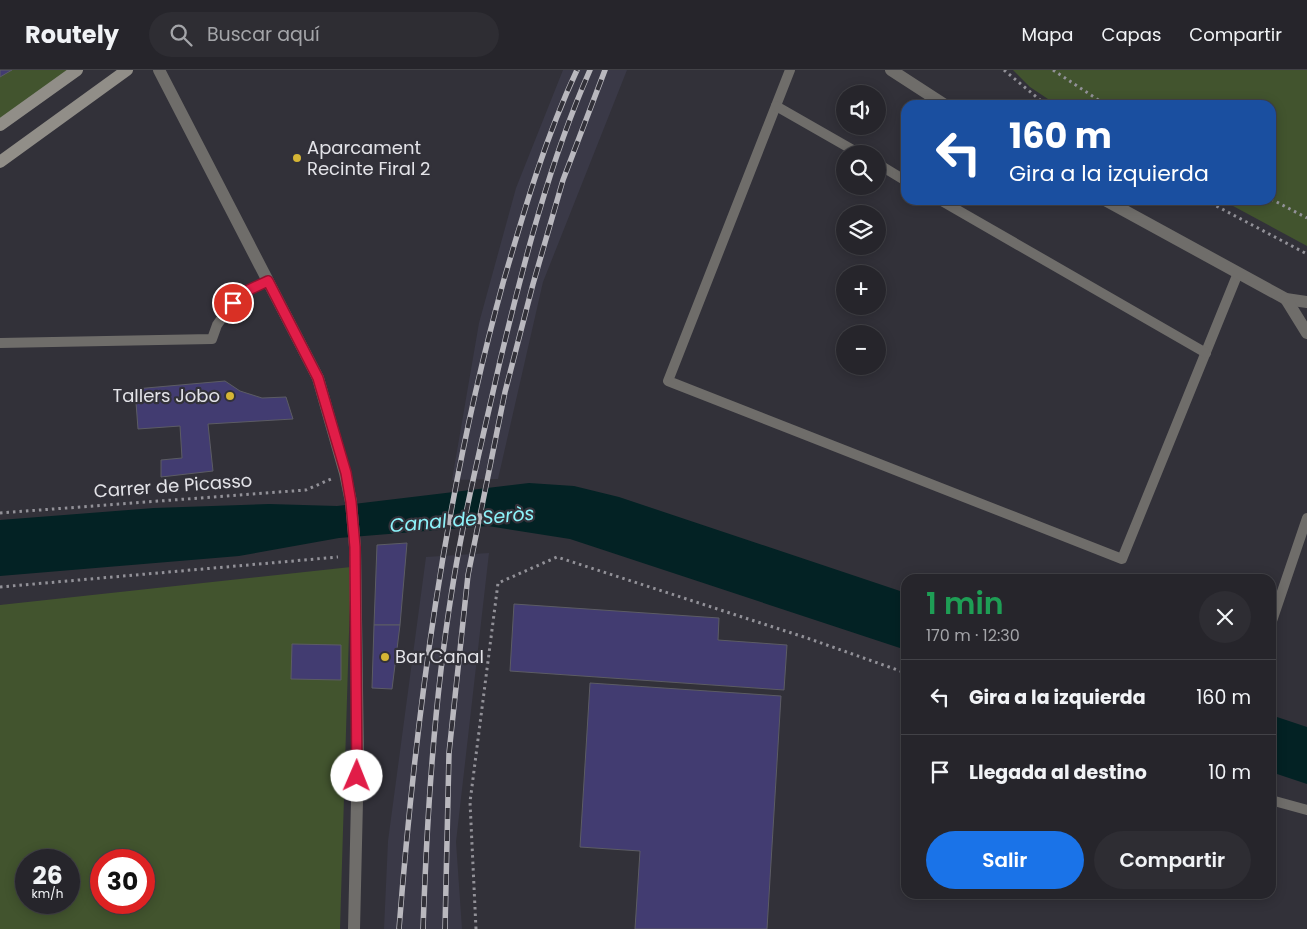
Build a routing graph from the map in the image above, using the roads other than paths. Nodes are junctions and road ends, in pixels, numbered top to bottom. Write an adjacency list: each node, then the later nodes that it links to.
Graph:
1 (77, 70): 8 (main road)
2 (127, 70): 10 (main road)
3 (159, 70): 16 (street)
4 (790, 70): 7 (lane)
5 (891, 70): 6 (street)
6 (937, 100)
7 (776, 106): 9 (lane); 21 (lane)
8 (0, 126)
9 (844, 145)
10 (0, 162)
11 (886, 169): 12 (lane)
12 (901, 178)
13 (949, 205): 21 (lane)
14 (1114, 205): 15 (street)
15 (1238, 273): 17 (street); 21 (lane)
16 (268, 281): 20 (lane); 26 (street)
17 (1286, 299): 18 (street); 19 (street)
18 (1307, 302)
19 (1307, 333)
20 (0, 344)
21 (1206, 353)
22 (1307, 518): 23 (lane)
23 (1276, 609)
24 (1276, 801): 25 (lane)
25 (1307, 810)
26 (354, 929)

